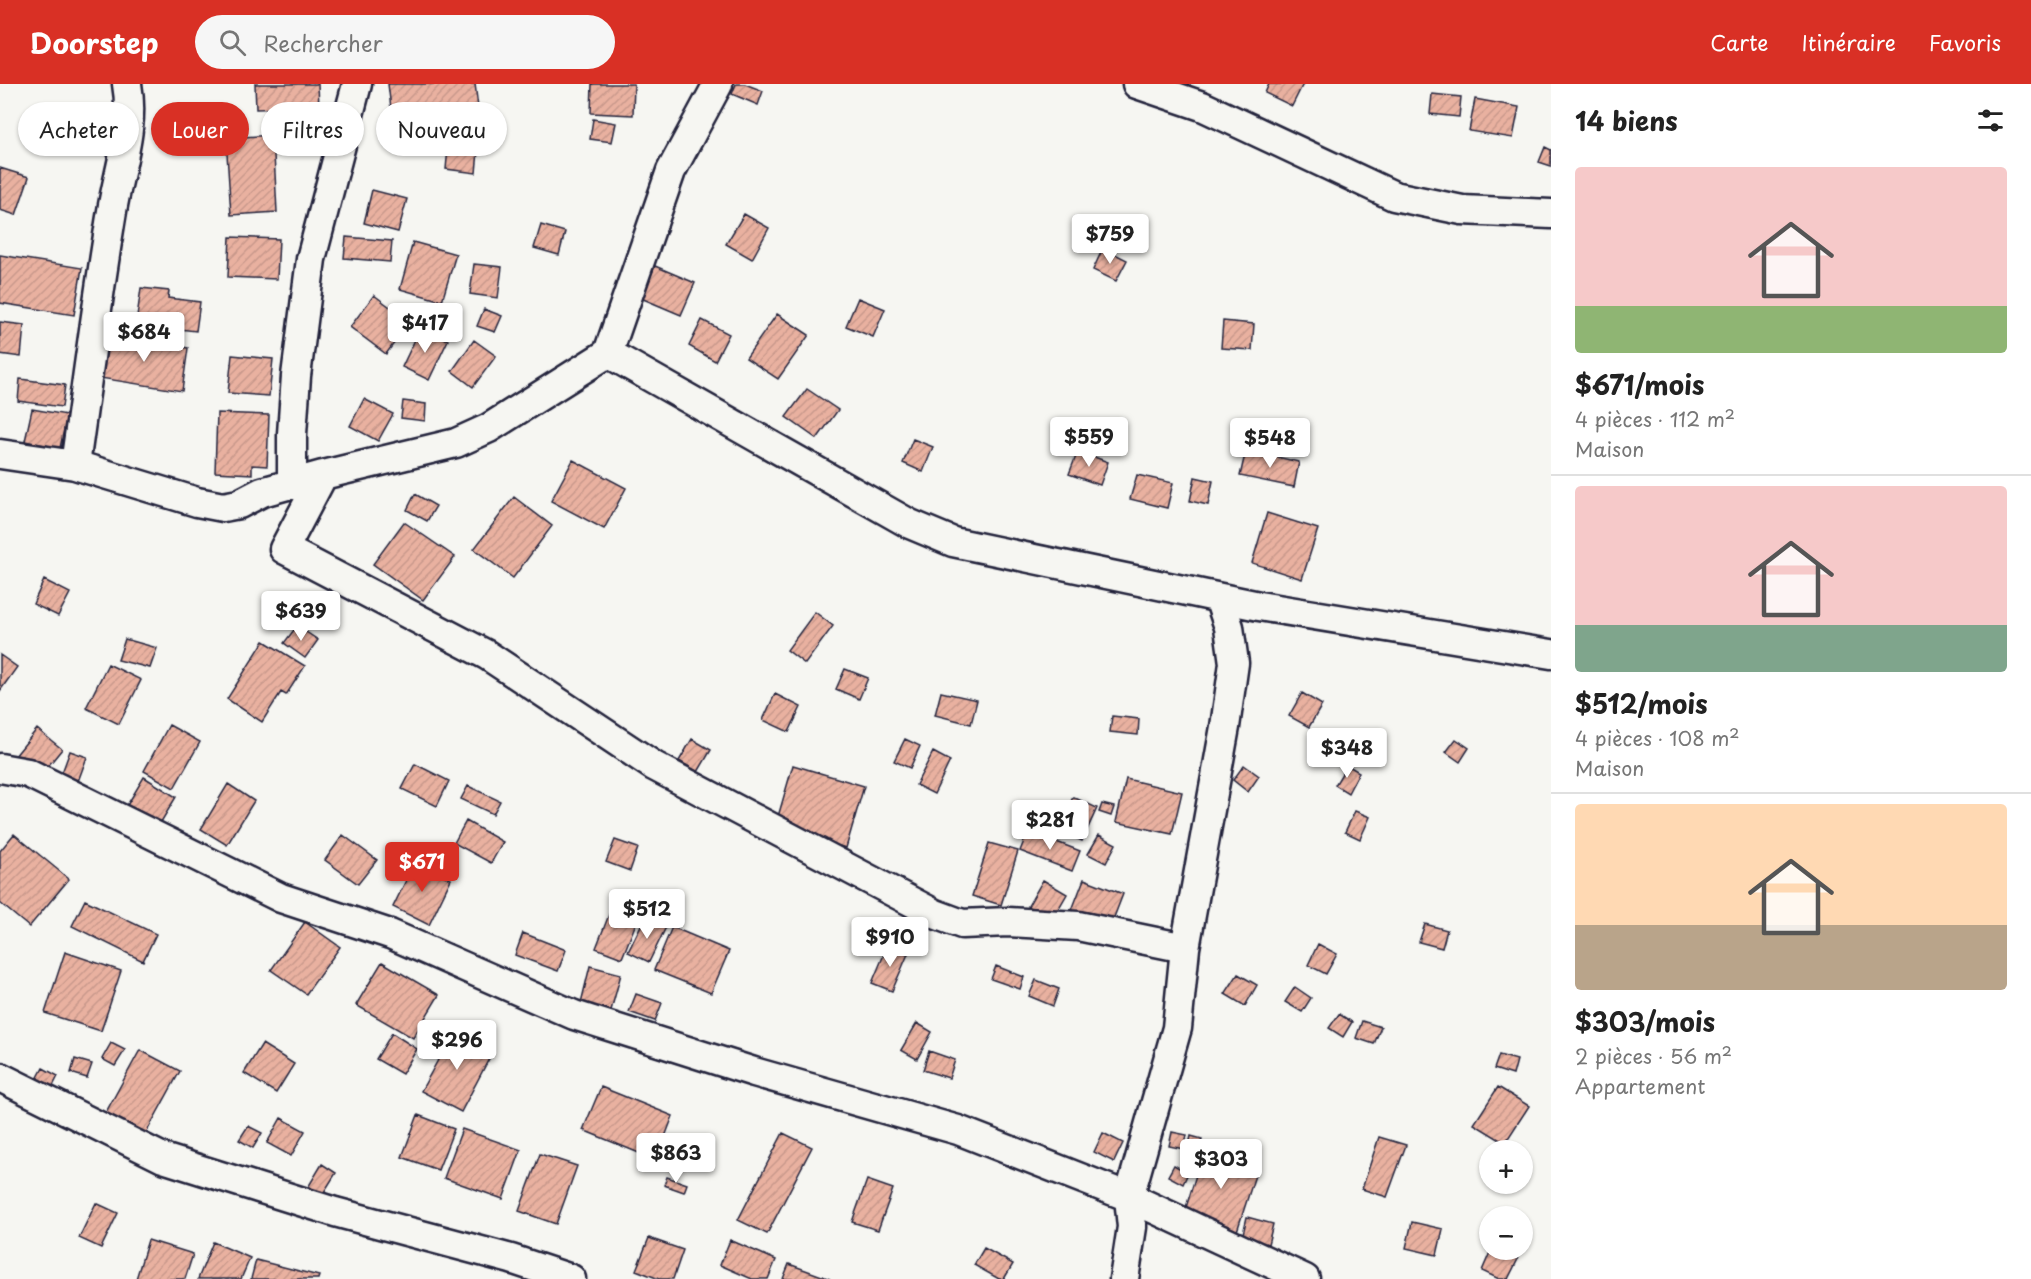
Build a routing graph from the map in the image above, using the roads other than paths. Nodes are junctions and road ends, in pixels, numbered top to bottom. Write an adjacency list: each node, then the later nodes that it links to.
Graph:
1 (128, 84): 8 (street)
2 (357, 84): 10 (street)
3 (718, 84): 6 (street)
4 (1137, 84): 5 (street)
5 (1551, 214)
6 (608, 353): 9 (street); 11 (street)
7 (0, 454): 8 (street)
8 (75, 465): 10 (street)
9 (323, 475): 10 (street); 14 (street)
10 (292, 485)
11 (1219, 598): 12 (street); 14 (street)
12 (1551, 654)
13 (0, 768): 16 (street)
14 (1185, 948): 16 (street)
15 (0, 1077): 17 (street)
16 (1129, 1197): 19 (street); 20 (street)
17 (508, 1269): 18 (street)
18 (571, 1279)
19 (1124, 1279)
20 (1305, 1279)

